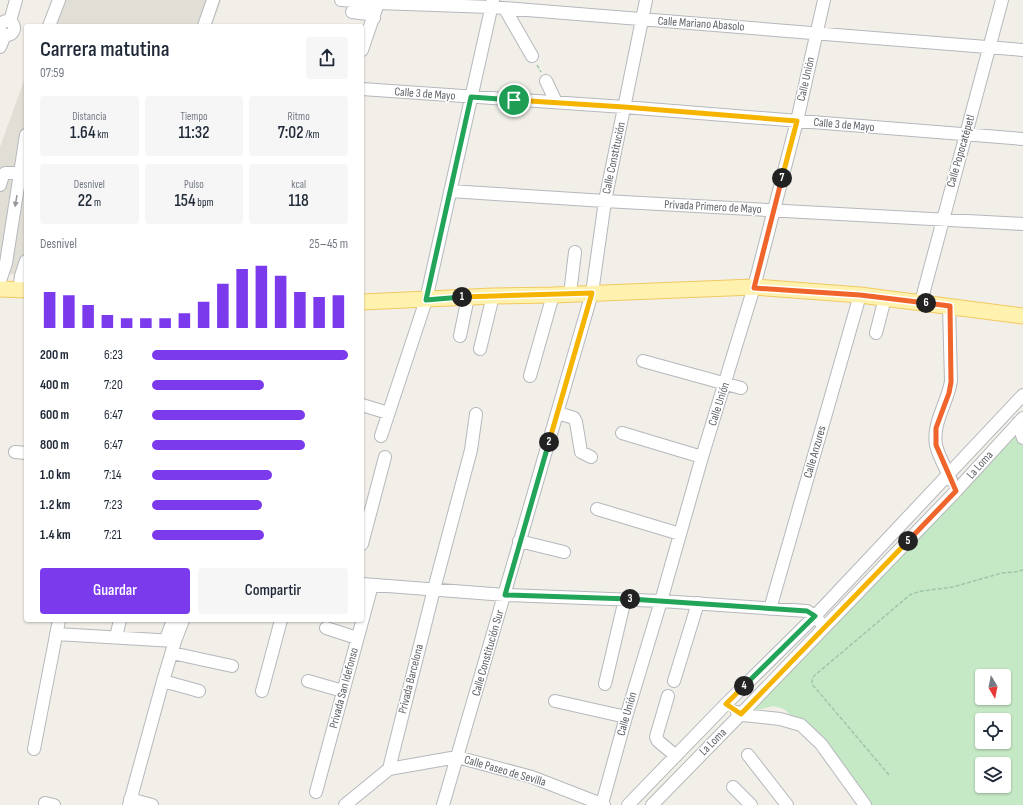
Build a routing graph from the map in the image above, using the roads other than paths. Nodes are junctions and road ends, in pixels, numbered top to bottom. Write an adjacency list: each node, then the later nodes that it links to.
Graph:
1 (16, 0): 18 (street)
2 (59, 0): 14 (street)
3 (214, 0): 15 (street)
4 (341, 0): 8 (street, Calle Mariano Abasolo)
5 (646, 0): 13 (street, Calle Constitución)
6 (824, 0): 16 (street, Calle Unión)
7 (1002, 0): 19 (street, Calle Popocatépetl)
8 (379, 2): 9 (street, Calle Mariano Abasolo); 12 (street)
9 (492, 4): 10 (street, Calle Mariano Abasolo); 24 (street)
10 (505, 9): 13 (street, Calle Mariano Abasolo); 21 (street)
11 (352, 12): 12 (street)
12 (374, 18): 17 (street)
13 (641, 20): 16 (street, Calle Mariano Abasolo); 26 (street, Calle Constitución)
14 (50, 24)
15 (205, 24)
16 (817, 33): 19 (street, Calle Mariano Abasolo); 27 (street, Calle Unión)
17 (364, 45)
18 (0, 47)
19 (989, 47): 20 (street, Calle Mariano Abasolo); 28 (street, Calle Popocatépetl)
20 (1023, 50)
21 (532, 56)
22 (546, 81): 25 (street)
23 (364, 89): 24 (street, Calle 3 de Mayo)
24 (471, 97): 25 (street, Calle 3 de Mayo); 33 (street)
25 (556, 102): 26 (street, Calle 3 de Mayo)
26 (624, 107): 27 (street, Calle 3 de Mayo); 34 (street, Calle Constitución)
27 (797, 121): 28 (street, Calle 3 de Mayo); 35 (street, Calle Unión)
28 (966, 135): 29 (street, Calle 3 de Mayo); 36 (street, Calle Popocatépetl)
29 (1023, 139)
30 (24, 161): 31 (street)
31 (23, 174): 32 (street); 40 (street, one-way to 40)
32 (0, 185)
33 (450, 191): 34 (street, Privada Primero de Mayo); 53 (street)
34 (605, 201): 35 (street, Privada Primero de Mayo); 46 (street, Calle Constitución)
35 (774, 210): 36 (street, Privada Primero de Mayo); 43 (street, Calle Unión)
36 (942, 219): 37 (street, Privada Primero de Mayo); 55 (street, Calle Popocatépetl)
37 (1023, 224)
38 (574, 252): 47 (street)
39 (24, 262): 40 (street)
40 (3, 263): 42 (street)
41 (24, 266): 45 (street)
42 (0, 281)
43 (754, 288): 46 (main road); 49 (main road); 63 (street, Calle Unión)
44 (0, 289): 45 (main road)
45 (23, 290)
46 (592, 293): 47 (main road); 68 (street, Calle Constitución Sur)
47 (570, 294): 48 (main road)
48 (553, 295): 50 (main road); 62 (street)
49 (860, 295): 52 (main road); 91 (street, Calle Anzures)
50 (493, 296): 51 (main road); 60 (street)
51 (468, 297): 53 (main road); 59 (street)
52 (885, 298): 55 (main road); 58 (street)
53 (426, 300): 54 (main road); 67 (street)
54 (364, 302)
55 (921, 302): 56 (main road)
56 (950, 306): 57 (main road); 77 (street)
57 (1023, 316)
58 (876, 332)
59 (460, 336)
60 (480, 349)
61 (643, 361): 63 (street)
62 (530, 376)
63 (726, 384): 64 (street); 76 (street, Calle Unión)
64 (741, 388)
65 (1023, 395): 77 (street)
66 (364, 406): 67 (street)
67 (388, 413): 72 (street)
68 (558, 413): 74 (street); 82 (street, Calle Constitución Sur)
69 (476, 414): 85 (street, Privada Barcelona)
70 (1020, 421): 73 (street); 78 (street, La Loma)
71 (622, 433): 76 (street)
72 (381, 436)
73 (1023, 438)
74 (591, 456)
75 (385, 457): 81 (street)
76 (702, 457): 80 (street, Calle Unión)
77 (948, 474): 78 (street); 92 (street)
78 (956, 491): 100 (street, La Loma)
79 (597, 509): 80 (street)
80 (680, 534): 89 (street, Calle Unión)
81 (364, 536)
82 (520, 541): 83 (street); 86 (street, Calle Constitución Sur)
83 (564, 552)
84 (367, 584): 85 (street); 88 (street, Privada San Idefonso)
85 (434, 589): 86 (street); 123 (street, Privada Barcelona)
86 (505, 595): 87 (street); 122 (street, Calle Constitución Sur)
87 (626, 599): 89 (street); 110 (street)
88 (364, 600)
89 (661, 601): 90 (street); 118 (street, Calle Unión)
90 (698, 603): 91 (street); 109 (street)
91 (770, 610): 92 (street)
92 (815, 616): 100 (street); 116 (street)
93 (59, 622): 101 (street)
94 (120, 622): 102 (street)
95 (173, 622): 104 (street)
96 (182, 622): 104 (street)
97 (280, 622): 112 (street)
98 (360, 622): 103 (street, Privada San Idefonso)
99 (326, 628): 103 (street)
100 (825, 628): 117 (street, La Loma)
101 (56, 634): 102 (street); 119 (street)
102 (116, 637): 104 (street)
103 (357, 638): 113 (street, Privada San Idefonso)
104 (171, 640): 105 (street)
105 (172, 653): 106 (street); 107 (street)
106 (232, 666)
107 (163, 681): 111 (street); 126 (street)
108 (308, 681): 113 (street)
109 (674, 681)
110 (605, 684)
111 (199, 691)
112 (262, 691)
113 (343, 691): 125 (street, Privada San Idefonso)
114 (668, 696): 121 (street)
115 (555, 701): 118 (street)
116 (726, 704): 117 (street); 121 (street)
117 (741, 714): 132 (street, La Loma); 135 (street)
118 (626, 717): 130 (street, Calle Unión)
119 (34, 749)
120 (748, 755): 134 (street)
121 (676, 756): 131 (street)
122 (457, 757): 123 (street, Calle Paseo de Sevilla); 129 (street, Calle Constitución Sur); 130 (street, Calle Paseo de Sevilla)
123 (389, 769): 128 (street, Calle Paseo de Sevilla)
124 (733, 787): 133 (street)
125 (316, 792)
126 (129, 802): 127 (street)
127 (152, 805)
128 (345, 805)
129 (443, 805)
130 (603, 805)
131 (628, 805)
132 (652, 805)
133 (751, 805)
134 (787, 805)
135 (865, 805)

